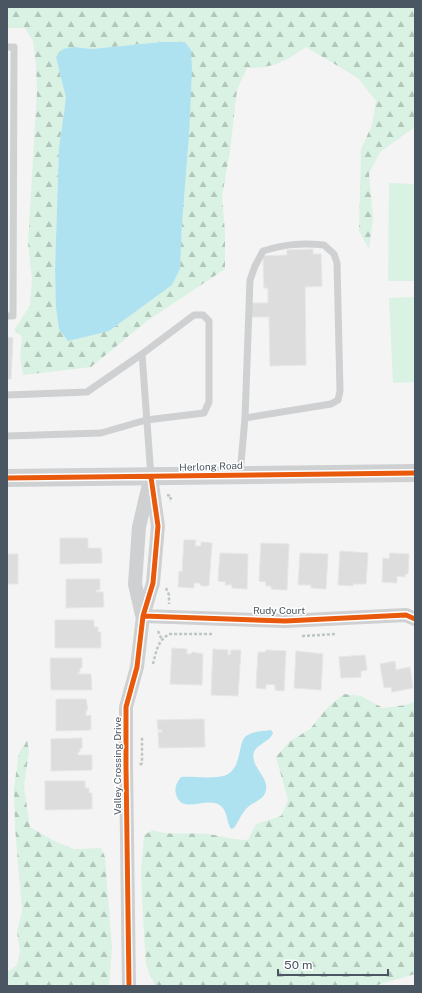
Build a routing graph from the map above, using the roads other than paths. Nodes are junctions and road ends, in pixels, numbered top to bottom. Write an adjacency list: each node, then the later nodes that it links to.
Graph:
1 (7, 47): 2 (lane)
2 (7, 316)
3 (142, 354): 4 (lane); 6 (lane); 6 (lane)
4 (7, 395)
5 (245, 418): 5 (lane); 9 (lane)
6 (146, 420): 7 (lane); 10 (lane)
7 (7, 436)
8 (415, 473): 9 (street, Herlong Road)
9 (240, 474): 10 (street, Herlong Road)
10 (151, 477): 11 (street, Herlong Road); 12 (street, Valley Crossing Drive); 12 (street, Valley Crossing Drive)
11 (7, 478)
12 (142, 616): 13 (street, Rudy Court); 14 (street, Valley Crossing Drive)
13 (415, 619)
14 (129, 986)

